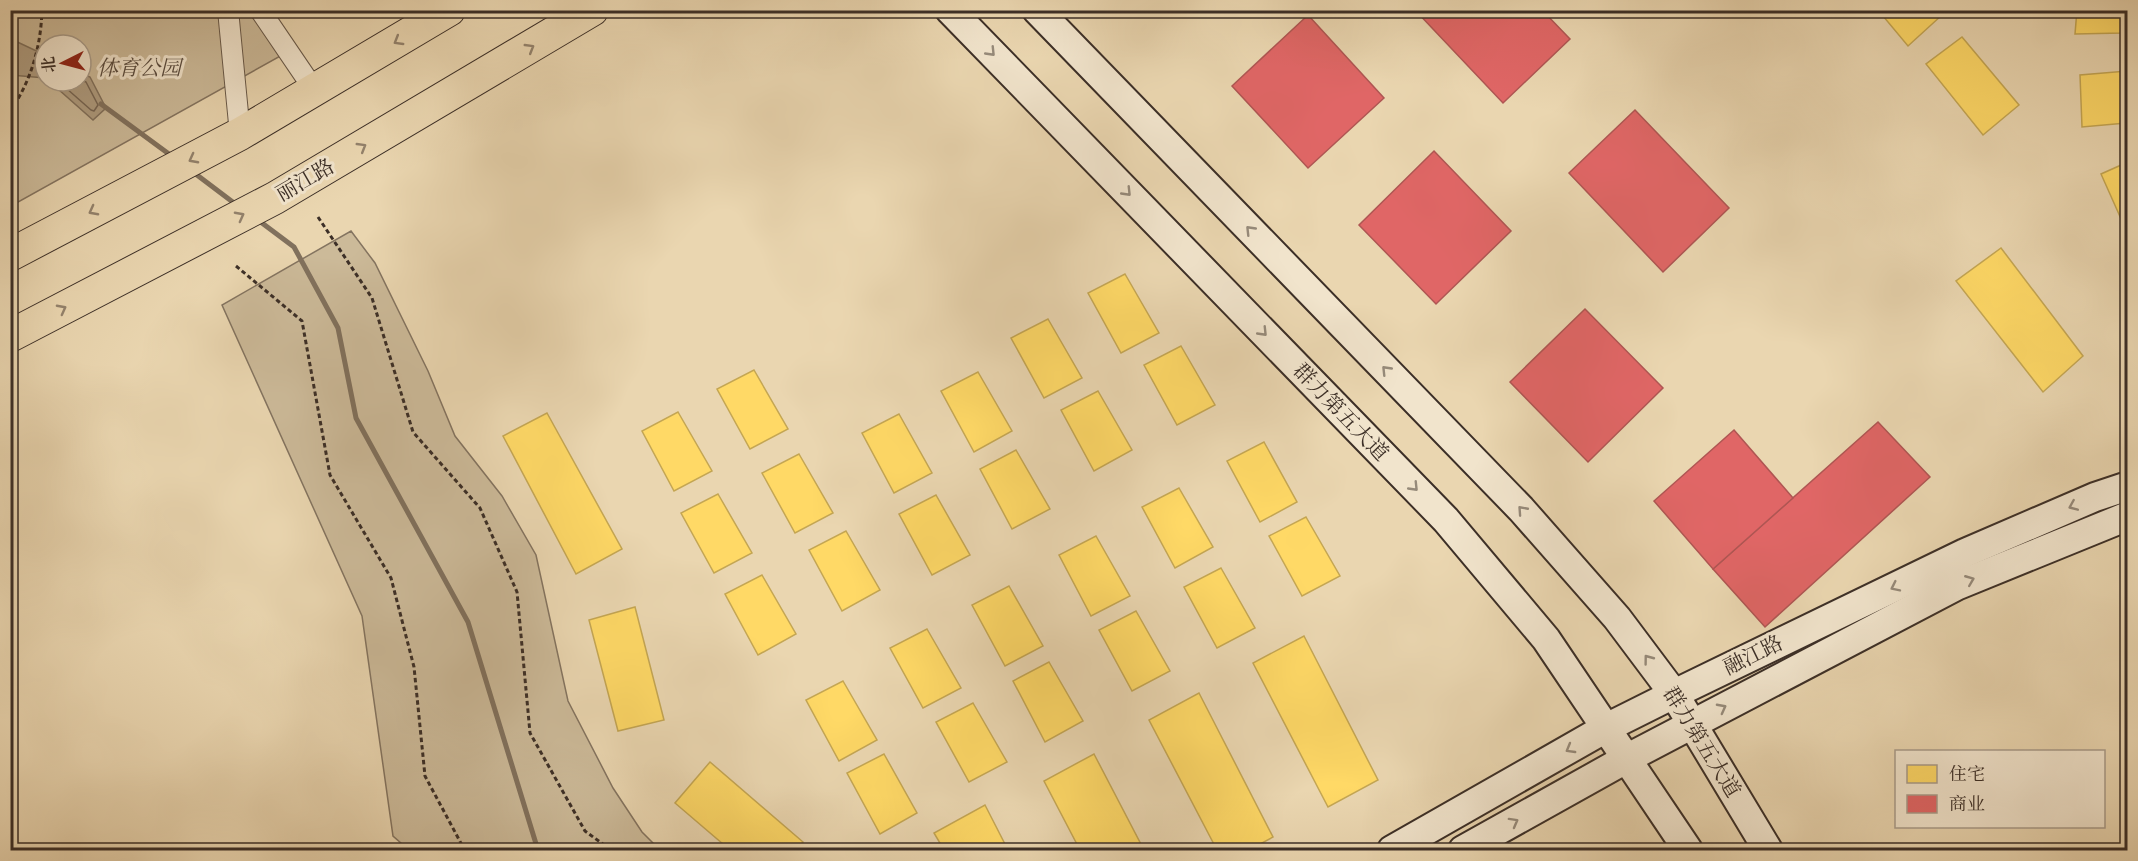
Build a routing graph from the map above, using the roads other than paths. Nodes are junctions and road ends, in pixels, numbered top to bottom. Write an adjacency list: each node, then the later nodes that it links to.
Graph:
1 (228, 10): 8 (street)
2 (260, 10): 7 (street)
3 (448, 10): 7 (main road, one-way to 7)
4 (592, 10): 10 (main road, 丽江路, one-way to 4)
5 (950, 10): 15 (main road, 群力第五大道, one-way to 15)
6 (1037, 10): 13 (main road, 群力第五大道, one-way to 6)
7 (315, 91): 8 (main road)
8 (240, 134): 9 (main road, one-way to 9)
9 (10, 255)
10 (10, 336)
11 (2127, 486): 13 (main road, 融江路, one-way to 13)
12 (2127, 516): 14 (main road, 融江路, one-way to 12)
13 (1674, 694): 14 (main road, 群力第五大道); 15 (main road, 融江路)
14 (1692, 724): 16 (main road, 融江路); 20 (main road, 群力第五大道)
15 (1606, 728): 16 (main road, 群力第五大道); 17 (main road, 融江路, one-way to 17)
16 (1626, 759): 18 (main road, 融江路, one-way to 16); 19 (main road, 群力第五大道)
17 (1392, 850)
18 (1463, 850)
19 (1688, 850)
20 (1768, 850)

